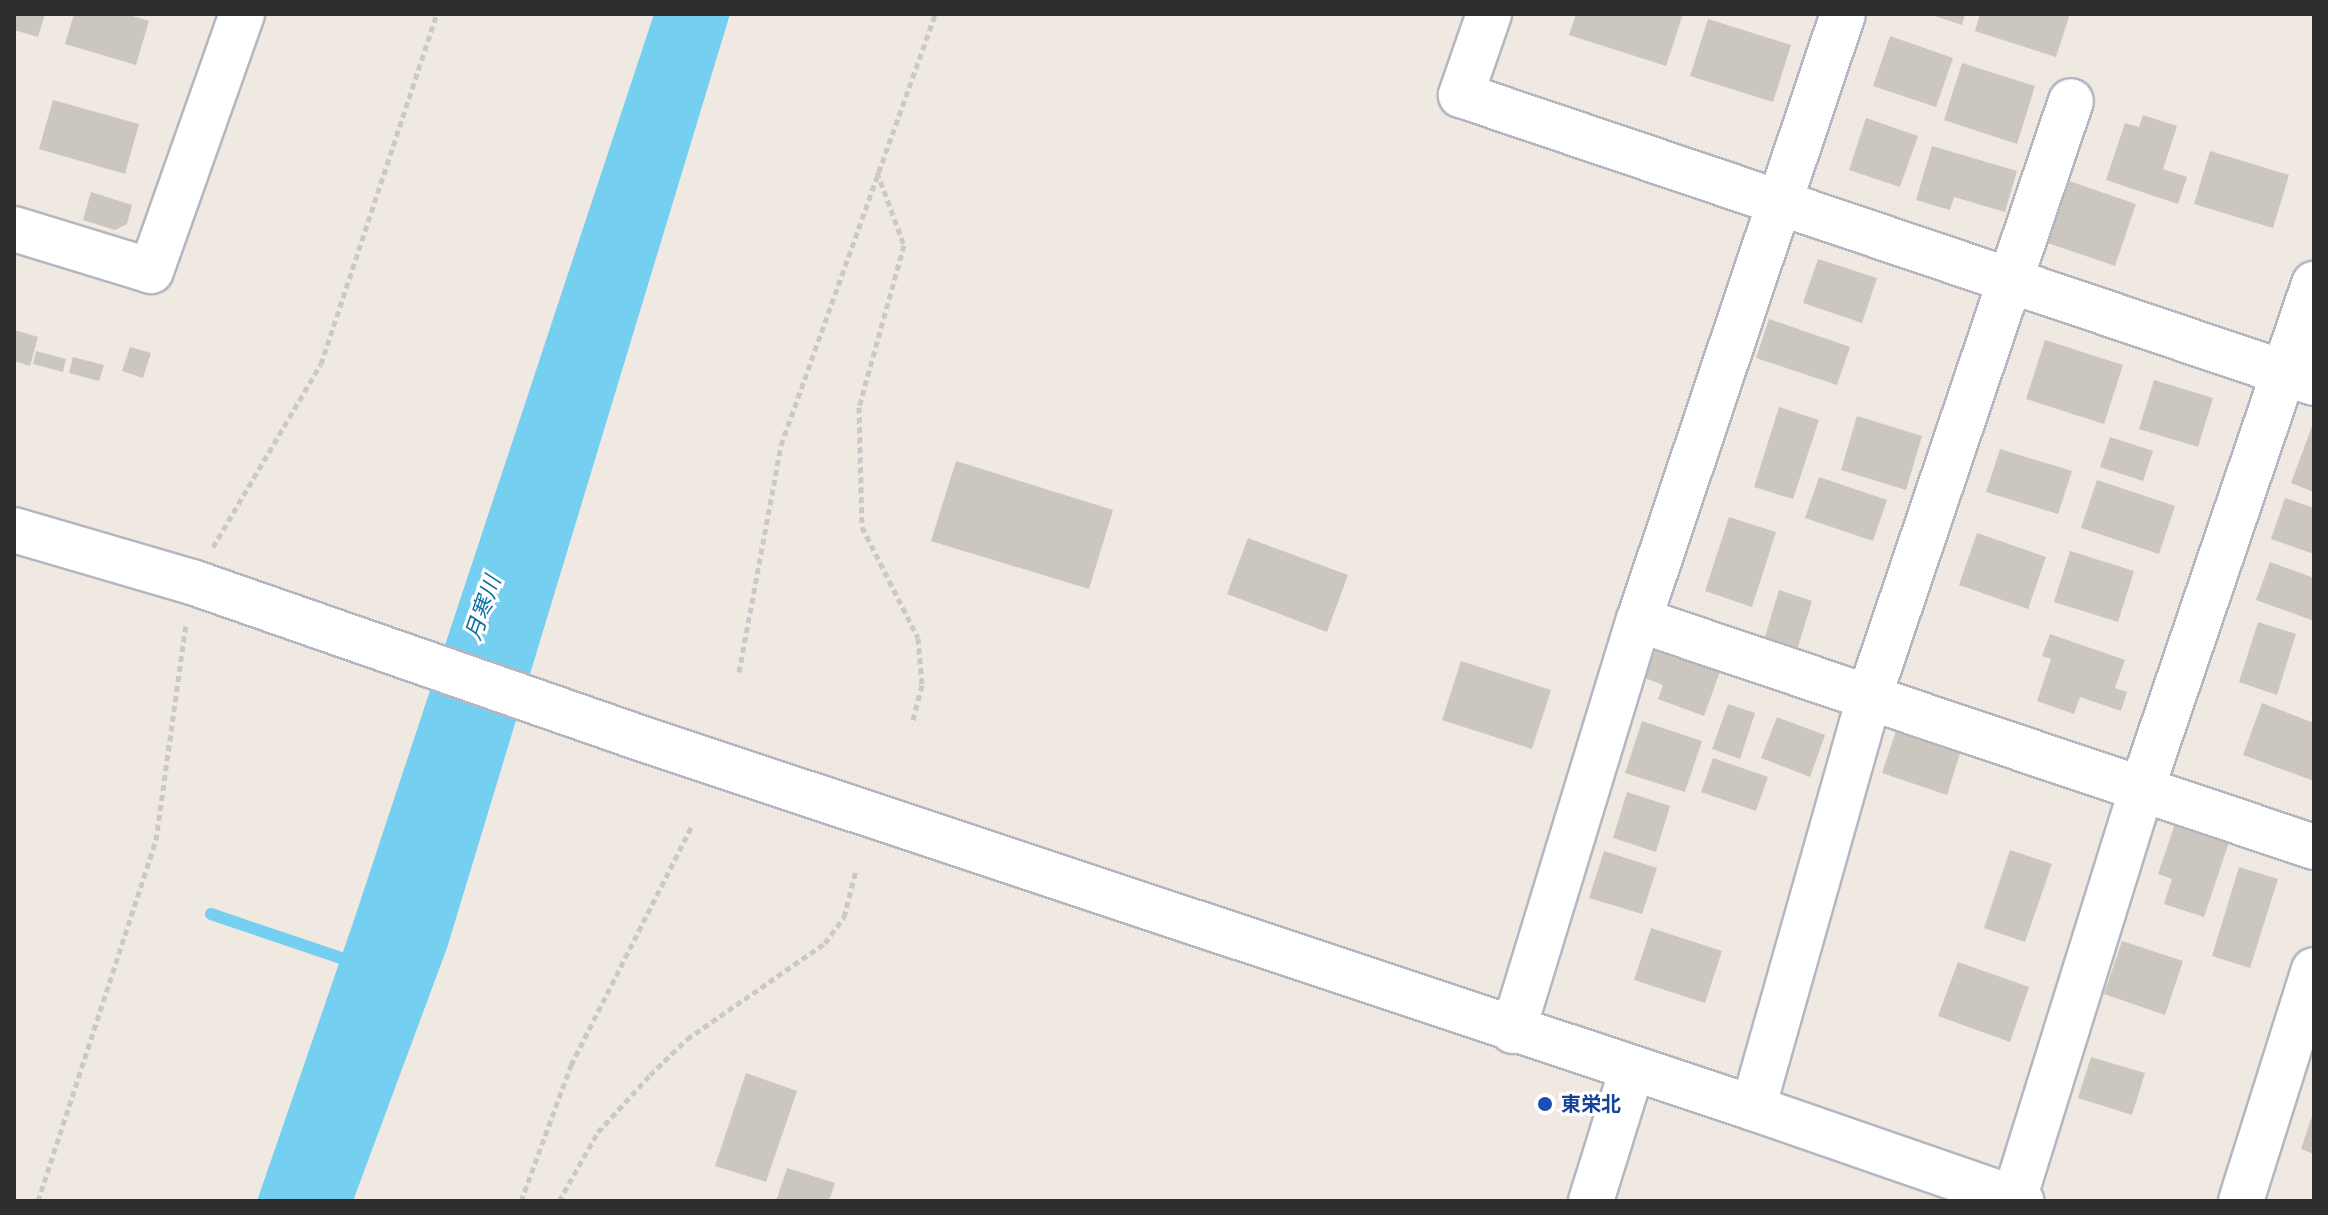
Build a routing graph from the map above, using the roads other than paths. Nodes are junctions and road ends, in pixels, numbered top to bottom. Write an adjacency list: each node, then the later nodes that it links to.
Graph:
1 (242, 14): 6 (street)
2 (1489, 14): 5 (street)
3 (1843, 14): 5 (street)
4 (2071, 101): 7 (street)
5 (1780, 202): 7 (street); 11 (street)
6 (14, 229)
7 (2009, 281): 9 (street); 12 (street)
8 (2314, 284): 9 (street)
9 (2298, 378): 13 (street)
10 (14, 530): 16 (street)
11 (1639, 620): 12 (street); 16 (street)
12 (1869, 697): 13 (street); 18 (street)
13 (2141, 791): 14 (street); 19 (street)
14 (2314, 847)
15 (2314, 970): 21 (street)
16 (1513, 1031): 17 (street)
17 (1632, 1069): 18 (street); 20 (street)
18 (1753, 1108): 19 (street)
19 (2018, 1200)
20 (1591, 1201)
21 (2241, 1201)

